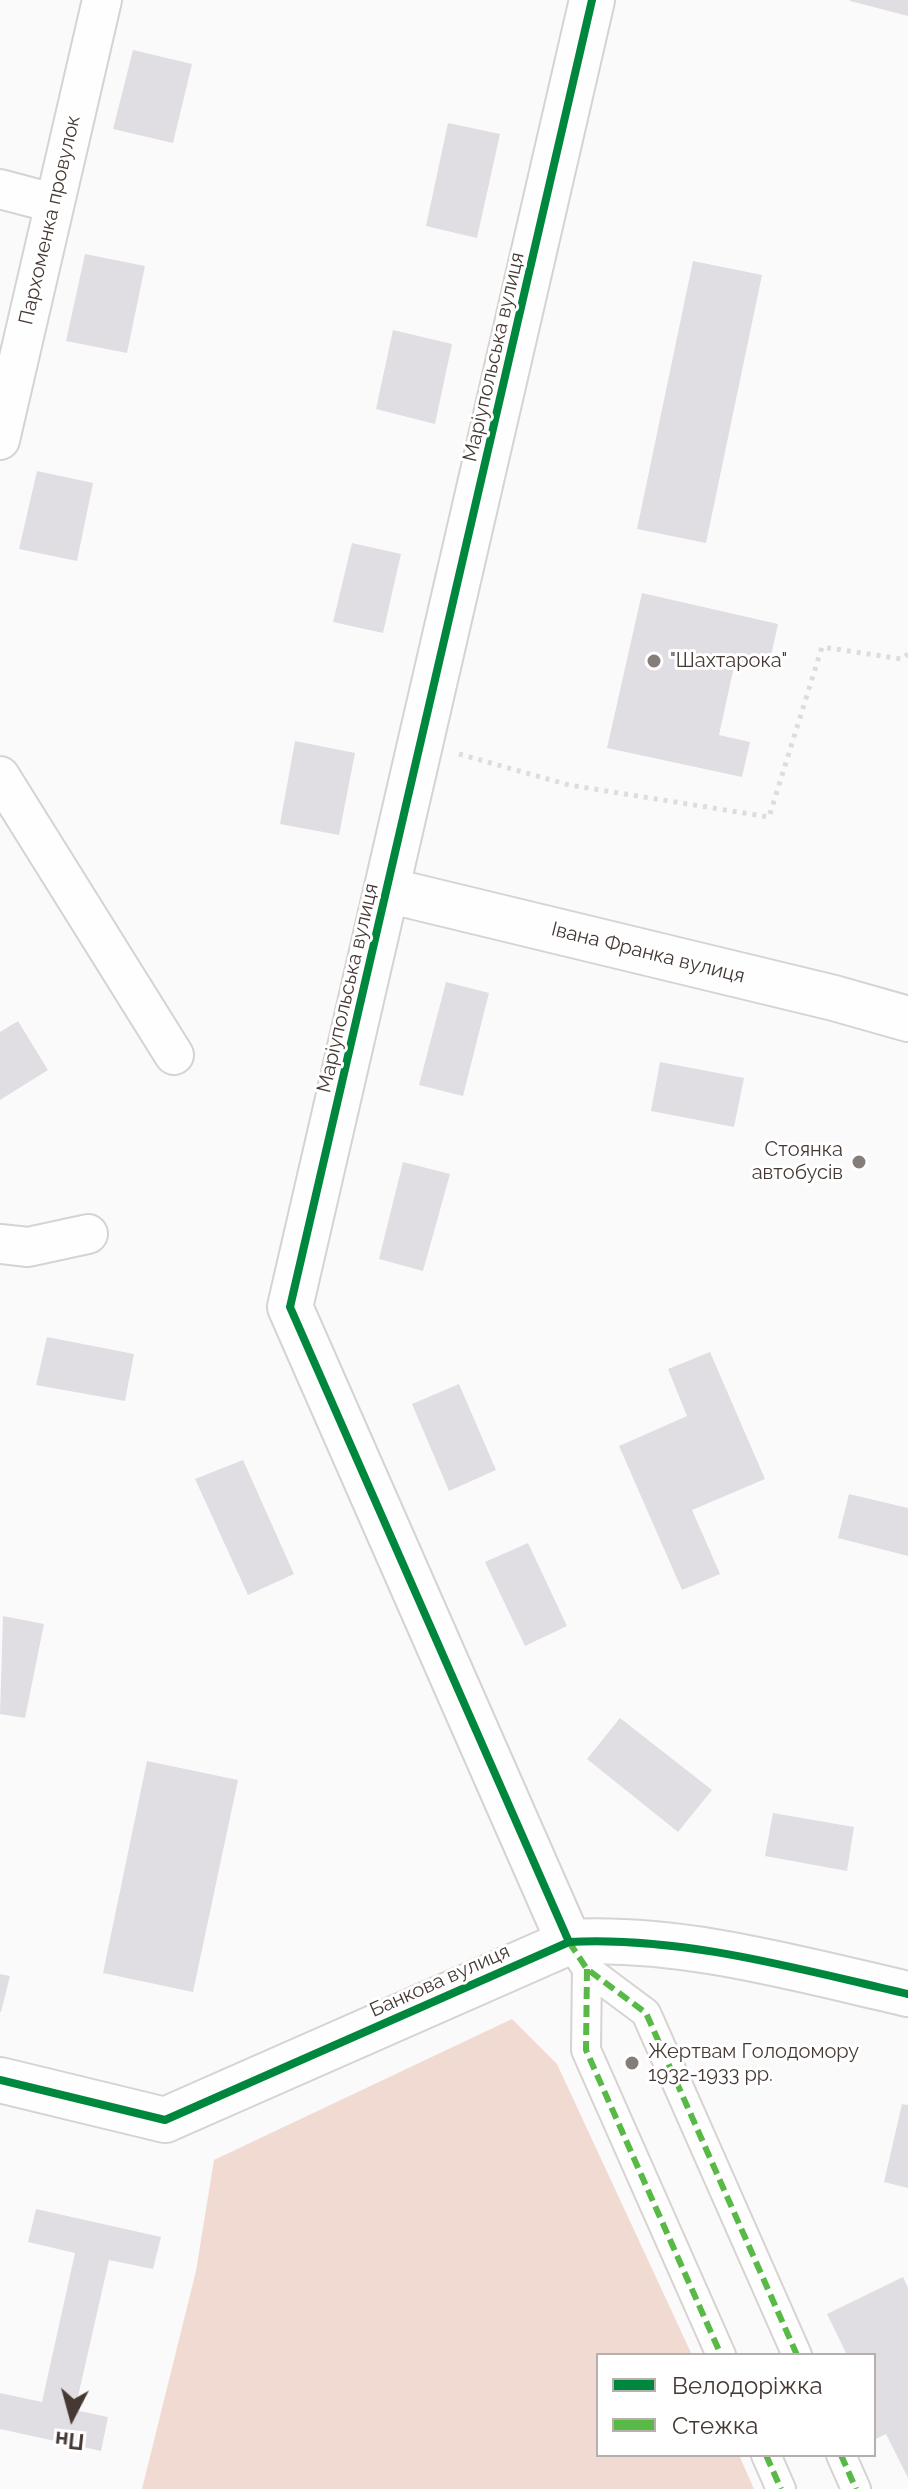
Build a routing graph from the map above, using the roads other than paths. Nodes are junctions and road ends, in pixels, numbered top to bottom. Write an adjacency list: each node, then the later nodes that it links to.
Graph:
1 (102, 0): 4 (street, Пархоменка провулок)
2 (592, 0): 7 (street, Маріупольська вулиця)
3 (0, 189): 4 (street)
4 (53, 203): 5 (street, Пархоменка провулок)
5 (0, 440)
6 (0, 776): 9 (street)
7 (387, 890): 8 (street, Івана Франка вулиця); 12 (street, Маріупольська вулиця)
8 (908, 1019)
9 (174, 1055)
10 (88, 1234): 11 (street)
11 (0, 1244)
12 (578, 1955): 13 (street, Банкова вулиця); 14 (street, Банкова вулиця); 15 (street); 16 (street)
13 (908, 1994)
14 (0, 2080)
15 (720, 2353)
16 (796, 2353)
17 (767, 2457): 19 (street)
18 (842, 2457): 20 (street)
19 (781, 2489)
20 (856, 2489)

